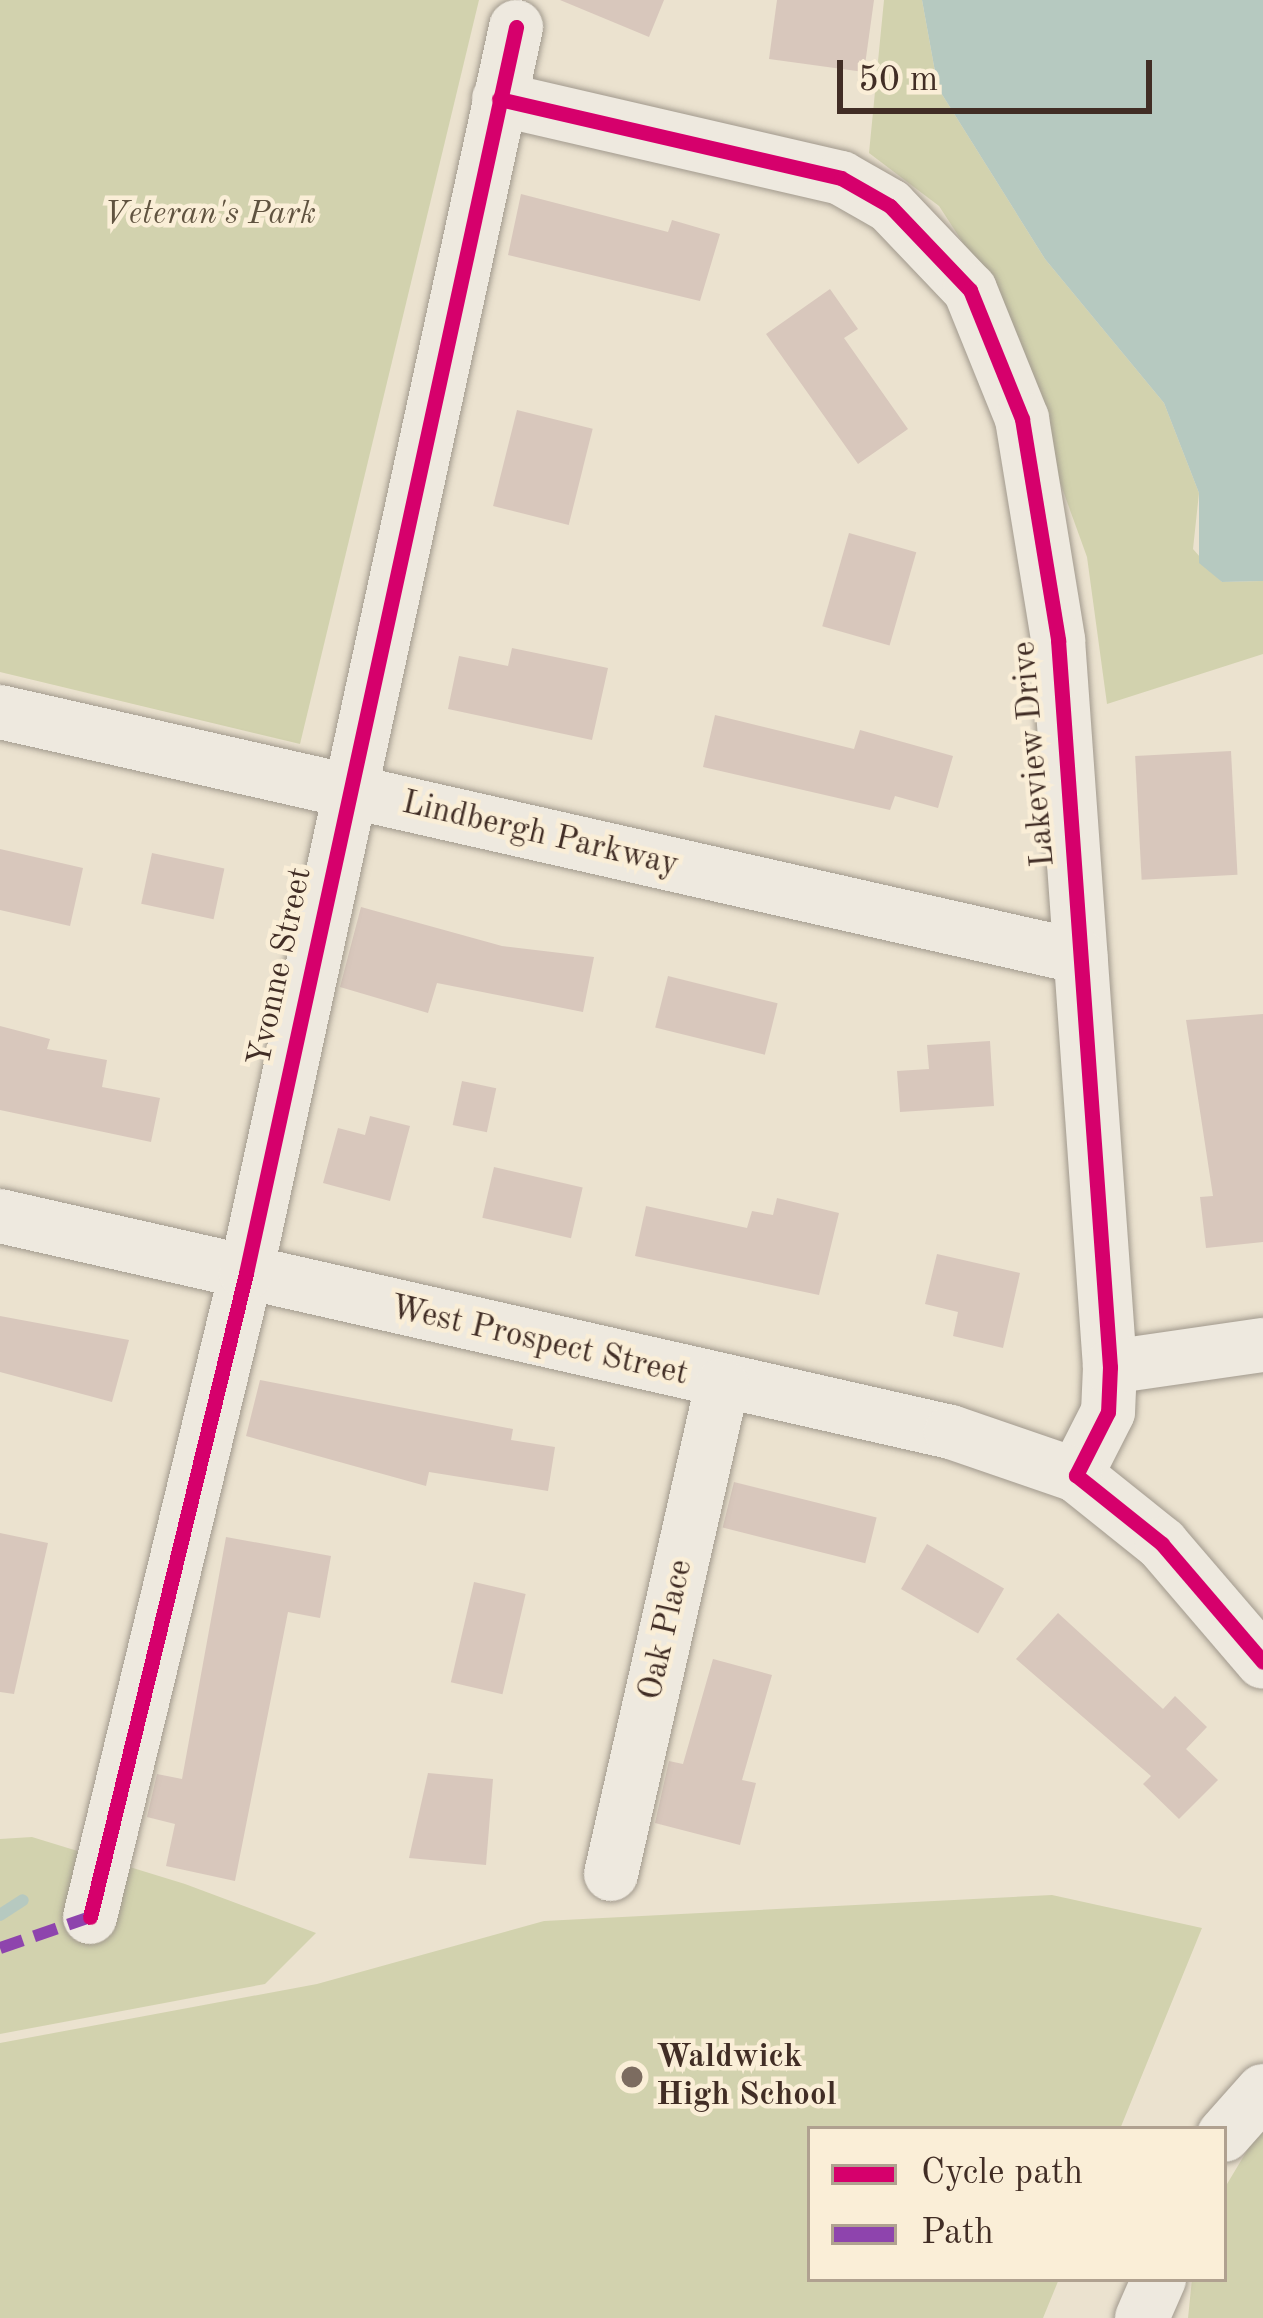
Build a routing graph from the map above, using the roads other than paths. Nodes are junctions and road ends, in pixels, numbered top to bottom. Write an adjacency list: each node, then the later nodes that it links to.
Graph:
1 (516, 27): 2 (street, Yvonne Street)
2 (499, 99): 4 (street, Yvonne Street); 5 (street, Lakeview Drive)
3 (0, 712): 4 (street, Lindbergh Parkway)
4 (349, 791): 5 (street, Lindbergh Parkway); 7 (street, Yvonne Street)
5 (1081, 957): 9 (street, Lakeview Drive)
6 (0, 1216): 7 (street, West Prospect Street)
7 (245, 1274): 10 (street, West Prospect Street); 14 (street, Yvonne Street)
8 (1263, 1345): 9 (street)
9 (1110, 1367): 11 (street, Lakeview Drive)
10 (722, 1384): 11 (street, West Prospect Street); 13 (street, Oak Place)
11 (1076, 1475): 12 (street)
12 (1263, 1662)
13 (611, 1874)
14 (91, 1917)
15 (1263, 2092): 16 (street)
16 (1227, 2132)
17 (1158, 2282): 18 (street)
18 (1142, 2318)

